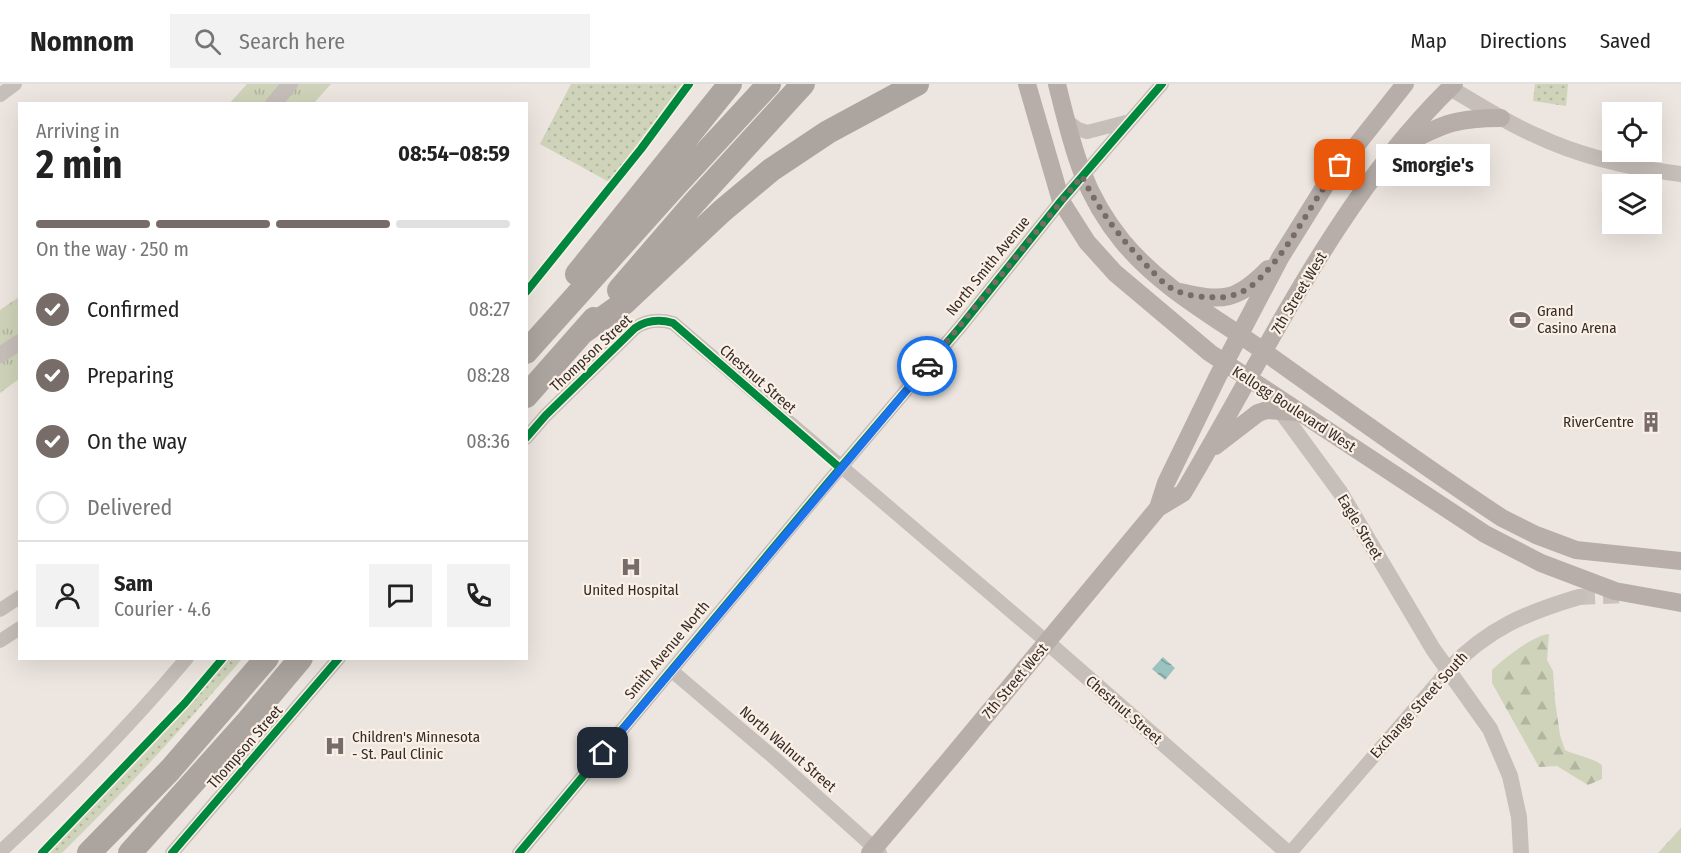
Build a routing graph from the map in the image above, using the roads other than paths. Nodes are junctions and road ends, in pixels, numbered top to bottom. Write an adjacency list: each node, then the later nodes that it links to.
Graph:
1 (15, 84): 13 (street)
2 (290, 84): 14 (street)
3 (730, 84): 29 (highway)
4 (769, 84): 30 (highway)
5 (803, 84): 26 (highway)
6 (916, 84): 26 (highway)
7 (1027, 84): 22 (main road, Kellogg Boulevard West)
8 (1057, 84): 16 (main road, Kellogg Boulevard West)
9 (1162, 84): 18 (street, North Smith Avenue)
10 (1387, 84): 17 (main road)
11 (1405, 84): 17 (main road, 7th Street West)
12 (1450, 85): 15 (street); 19 (main road, 7th Street West)
13 (0, 95)
14 (275, 102)
15 (1501, 118): 19 (main road); 20 (street)
16 (1066, 120): 18 (street); 21 (main road, Kellogg Boulevard West)
17 (1377, 120): 23 (main road, 7th Street West)
18 (1130, 121): 21 (street, North Smith Avenue)
19 (1395, 149): 31 (main road, 7th Street West)
20 (1681, 174)
21 (1082, 176): 22 (street, North Smith Avenue); 24 (main road, Kellogg Boulevard West)
22 (1061, 201): 33 (main road, Kellogg Boulevard West); 40 (street, North Smith Avenue)
23 (1280, 258): 24 (main road); 27 (main road, 7th Street West)
24 (1175, 291): 27 (main road, Kellogg Boulevard West)
25 (654, 321): 38 (street, Thompson Street); 40 (street, Chestnut Street)
26 (583, 332): 35 (highway)
27 (1240, 335): 31 (main road, Kellogg Boulevard West); 33 (main road, 7th Street West)
28 (18, 343): 32 (street)
29 (528, 344)
30 (528, 350)
31 (1264, 352): 34 (main road, 7th Street West); 42 (main road, Kellogg Boulevard West)
32 (0, 355)
33 (1224, 363): 34 (main road, Kellogg Boulevard West); 41 (main road, 7th Street West)
34 (1256, 384): 36 (street, Eagle Street); 37 (main road, Kellogg Boulevard West); 39 (main road, 7th Street West)
35 (528, 394)
36 (1280, 410): 37 (main road); 39 (main road); 54 (street, Eagle Street)
37 (1299, 412): 45 (main road, Kellogg Boulevard West)
38 (528, 436)
39 (1207, 453): 41 (main road, 7th Street West)
40 (840, 468): 49 (street, Chestnut Street); 55 (street, Smith Avenue North)
41 (1158, 508): 49 (main road, 7th Street West)
42 (1681, 561)
43 (1579, 597): 54 (street, Exchange Street South)
44 (18, 598): 46 (street)
45 (1681, 603)
46 (0, 610)
47 (18, 629): 48 (street)
48 (0, 641)
49 (1047, 642): 56 (main road, 7th Street West); 62 (street, Chestnut Street)
50 (185, 660): 57 (street)
51 (265, 660): 58 (highway)
52 (299, 660): 59 (highway)
53 (337, 660): 60 (street, Thompson Street)
54 (1449, 669): 62 (street, Exchange Street South); 63 (street, Eagle Street)
55 (672, 671): 56 (street, North Walnut Street); 61 (street, Smith Avenue North)
56 (875, 851)
57 (0, 852)
58 (89, 853)
59 (130, 853)
60 (172, 853)
61 (519, 853)
62 (1289, 853)
63 (1521, 853)

